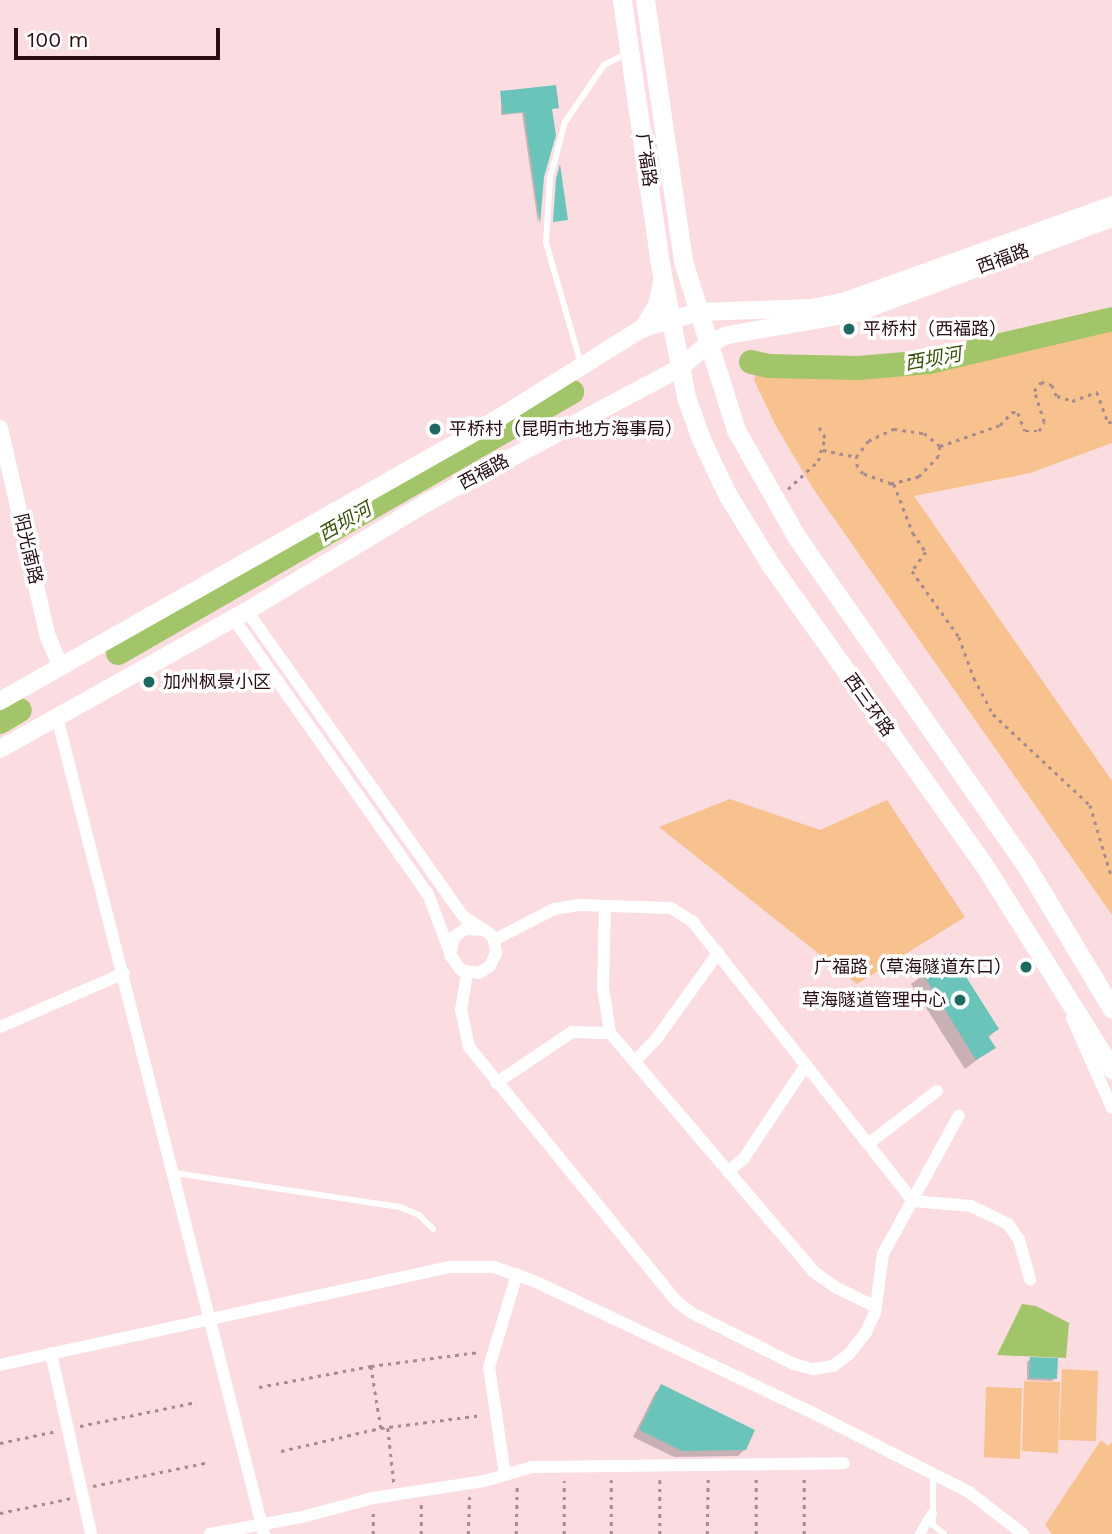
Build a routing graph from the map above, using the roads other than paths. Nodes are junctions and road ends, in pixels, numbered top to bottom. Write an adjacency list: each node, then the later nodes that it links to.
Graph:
1 (622, 0): 3 (main road, 广福路)
2 (645, 0): 7 (main road, 广福路)
3 (631, 51): 6 (main road, 广福路); 11 (lane)
4 (1112, 205): 7 (main road, 西福路)
5 (1112, 218): 10 (main road, 西福路)
6 (663, 277): 8 (main road, 广福路); 9 (main road)
7 (699, 312): 8 (main road, 西福路); 10 (main road, 广福路)
8 (671, 320): 9 (main road, 西福路); 12 (main road, 西三环路)
9 (643, 328): 11 (main road, 西福路)
10 (708, 345): 12 (main road, 西福路); 26 (main road, 西三环路)
11 (581, 365): 15 (main road, 西福路)
12 (680, 368): 14 (main road, 西福路); 25 (main road, 西三环路)
13 (0, 428): 15 (street, 阳光南路)
14 (240, 614): 17 (main road, 西福路); 20 (street); 22 (street)
15 (61, 667): 16 (main road, 西福路)
16 (0, 701)
17 (57, 718): 18 (main road, 西福路); 23 (street)
18 (0, 749)
19 (605, 906): 20 (street); 21 (street); 28 (street)
20 (489, 935): 22 (street); 24 (street)
21 (718, 953): 29 (street); 30 (street)
22 (450, 955): 24 (street)
23 (124, 973): 27 (street); 38 (street)
24 (467, 973): 32 (street)
25 (1058, 982): 31 (main road, 西三环路); 34 (street)
26 (1112, 1009)
27 (0, 1027)
28 (610, 1032): 29 (street); 32 (street)
29 (635, 1061): 37 (street)
30 (806, 1065): 36 (street); 37 (street)
31 (1112, 1069)
32 (496, 1083): 43 (street)
33 (937, 1091): 36 (street)
34 (1112, 1108)
35 (959, 1115): 39 (street)
36 (868, 1144): 39 (street)
37 (728, 1172): 43 (street)
38 (175, 1173): 40 (lane); 44 (street)
39 (913, 1201): 42 (street); 43 (street)
40 (433, 1229)
41 (517, 1274): 44 (street); 48 (street); 49 (street)
42 (1030, 1279)
43 (876, 1307)
44 (211, 1317): 45 (street); 51 (street)
45 (51, 1353): 46 (street); 52 (street)
46 (0, 1365)
47 (844, 1463): 48 (street)
48 (511, 1473): 51 (street)
49 (933, 1474): 50 (lane); 56 (street)
50 (932, 1513): 54 (street); 55 (lane)
51 (263, 1529): 53 (street)
52 (92, 1534)
53 (209, 1534)
54 (920, 1534)
55 (944, 1534)
56 (1023, 1534)

